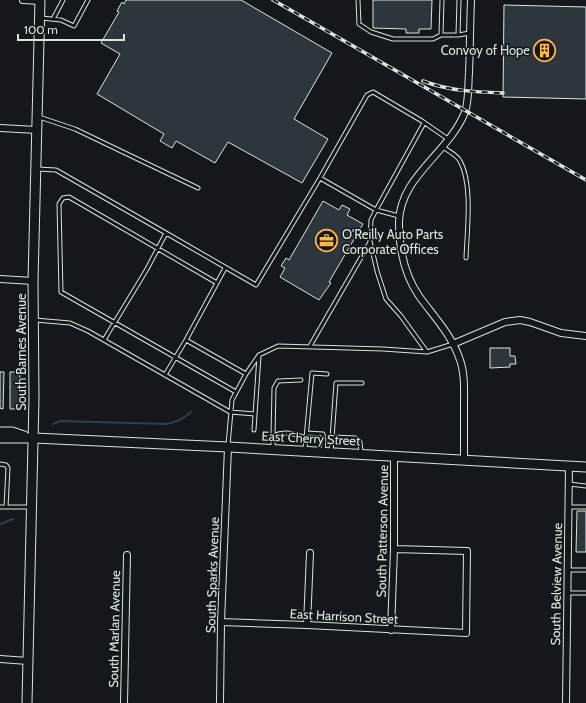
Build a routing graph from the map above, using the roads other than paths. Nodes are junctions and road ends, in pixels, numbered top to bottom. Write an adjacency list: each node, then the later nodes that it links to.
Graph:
1 (22, 0): 8 (street)
2 (63, 0): 10 (lane)
3 (88, 0): 10 (lane)
4 (358, 0): 12 (lane)
5 (442, 0): 12 (lane)
6 (459, 0): 13 (lane)
7 (471, 0): 11 (street)
8 (40, 1): 9 (street, South Barnes Avenue)
9 (40, 18): 10 (lane); 14 (street, South Barnes Avenue)
10 (53, 19)
11 (470, 33): 13 (lane); 18 (street)
12 (441, 34): 13 (lane)
13 (458, 35)
14 (37, 116): 17 (street, South Barnes Avenue); 22 (lane)
15 (424, 123): 18 (lane); 21 (lane); 23 (lane)
16 (0, 128): 17 (street)
17 (36, 130): 20 (street, South Barnes Avenue)
18 (448, 140): 19 (street)
19 (443, 148): 24 (street); 28 (lane)
20 (36, 169): 25 (lane); 31 (street, South Barnes Avenue)
21 (320, 178): 23 (lane); 29 (lane)
22 (198, 188)
23 (376, 210): 24 (lane); 26 (lane)
24 (400, 217): 38 (street)
25 (166, 233): 27 (lane); 29 (lane)
26 (370, 241): 39 (lane); 40 (lane)
27 (158, 248): 32 (lane); 34 (lane); 34 (lane)
28 (466, 258)
29 (225, 268): 32 (lane)
30 (0, 279): 31 (street)
31 (33, 281): 33 (street, South Barnes Avenue)
32 (217, 283): 37 (lane)
33 (33, 319): 36 (lane); 57 (street, South Barnes Avenue)
34 (115, 323): 36 (lane); 42 (lane)
35 (586, 336): 38 (street)
36 (104, 340): 45 (lane)
37 (186, 340): 42 (lane); 43 (lane)
38 (453, 344): 40 (lane); 65 (street)
39 (310, 346): 40 (lane); 41 (lane)
40 (427, 352)
41 (259, 355): 43 (lane); 50 (lane)
42 (176, 357): 45 (lane); 48 (lane)
43 (246, 374): 48 (lane)
44 (327, 374): 53 (lane)
45 (166, 375): 49 (lane)
46 (301, 380): 54 (lane)
47 (362, 383): 55 (lane)
48 (236, 392): 49 (lane)
49 (230, 412): 50 (lane); 59 (lane)
50 (255, 414): 51 (lane)
51 (254, 430)
52 (0, 432): 57 (street, East Cherry Street)
53 (307, 434): 58 (lane); 62 (lane)
54 (273, 436): 58 (lane); 60 (lane)
55 (332, 437): 62 (lane); 63 (lane)
56 (0, 438): 57 (street, East Cherry Street)
57 (34, 438): 59 (street, East Cherry Street); 73 (street, South Barnes Avenue)
58 (306, 438): 61 (lane)
59 (228, 447): 60 (street, East Cherry Street); 83 (street, South Sparks Avenue)
60 (273, 449): 61 (street, East Cherry Street)
61 (305, 451): 62 (street, East Cherry Street)
62 (327, 452): 63 (street, East Cherry Street)
63 (361, 454): 64 (street, East Cherry Street)
64 (394, 456): 65 (street, East Cherry Street); 76 (street, South Patterson Avenue)
65 (464, 460): 67 (street, East Cherry Street)
66 (0, 464): 72 (lane)
67 (569, 466): 68 (street, East Cherry Street); 69 (street, South Belview Avenue)
68 (586, 467)
69 (568, 484): 70 (lane); 74 (street, South Belview Avenue)
70 (586, 486)
71 (0, 507): 72 (lane)
72 (6, 507): 73 (lane)
73 (32, 507): 87 (street, South Barnes Avenue)
74 (568, 507): 75 (lane); 79 (street, South Belview Avenue)
75 (586, 507)
76 (394, 549): 85 (street, South Patterson Avenue); 85 (street, East Harrison Street)
77 (310, 553): 84 (street)
78 (127, 555): 89 (street, South Marlan Avenue)
79 (568, 570): 80 (lane); 81 (street, South Belview Avenue)
80 (586, 570)
81 (567, 593): 82 (lane); 91 (street, South Belview Avenue)
82 (586, 593)
83 (221, 622): 84 (street, East Harrison Street); 90 (street, South Sparks Avenue)
84 (307, 625): 85 (street, East Harrison Street)
85 (391, 630)
86 (0, 659): 87 (street)
87 (28, 661): 88 (street, South Barnes Avenue)
88 (27, 703)
89 (124, 703)
90 (220, 703)
91 (566, 703)

